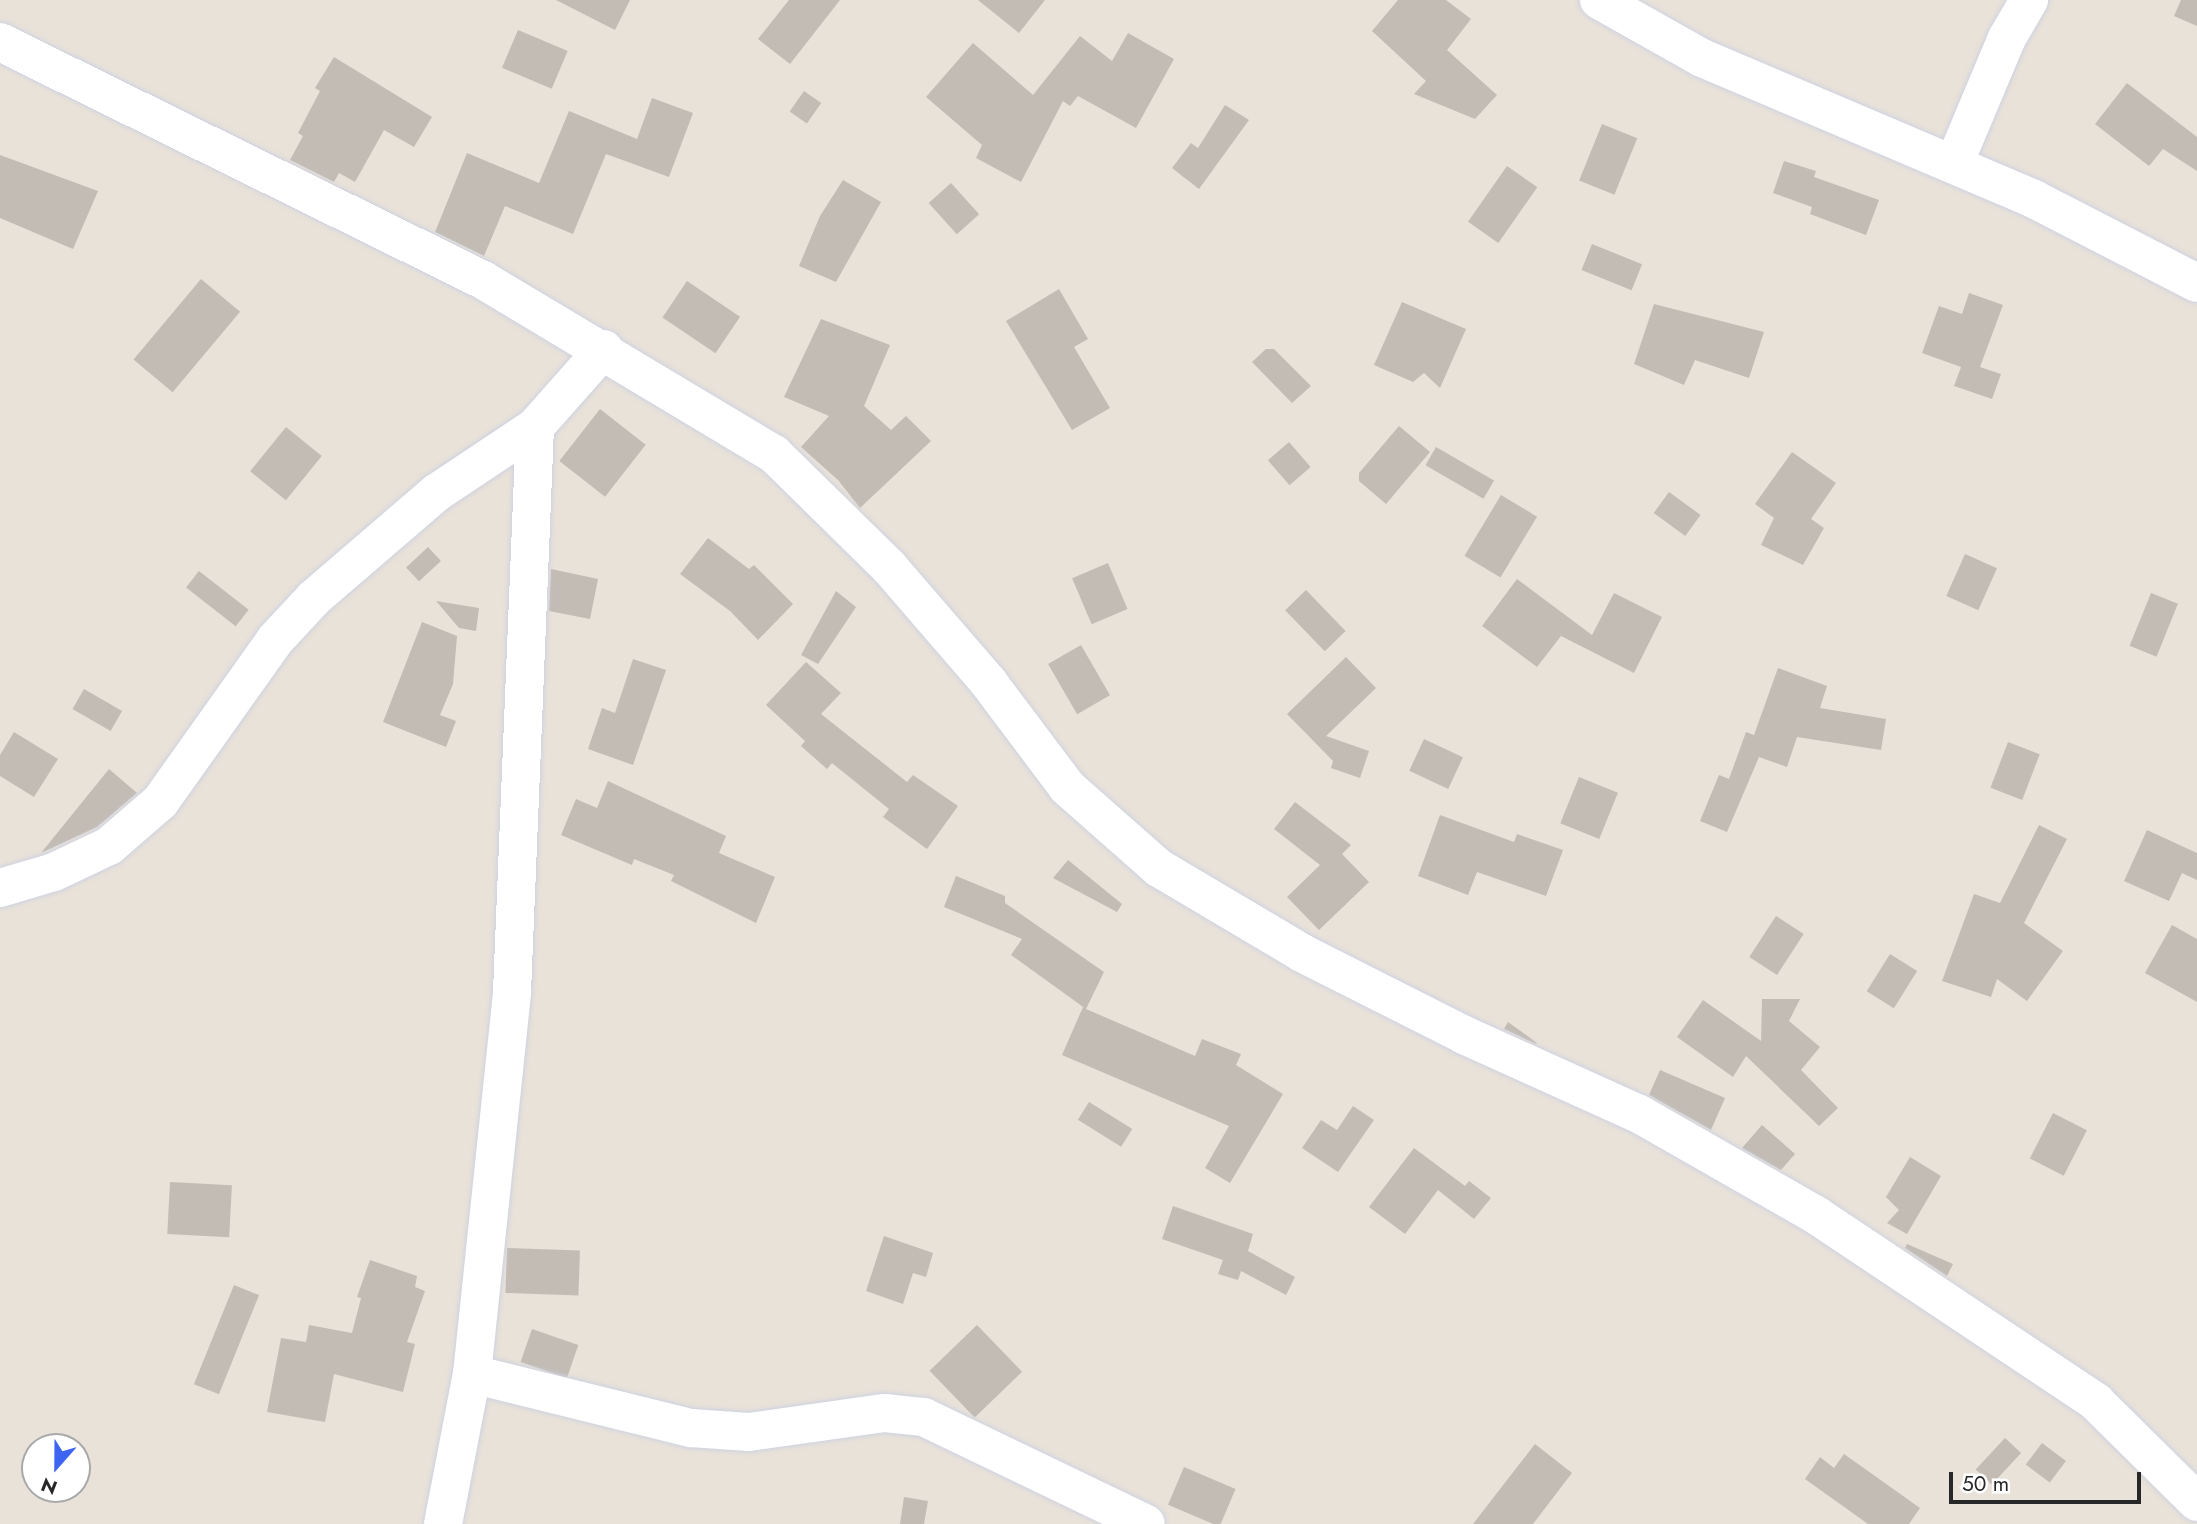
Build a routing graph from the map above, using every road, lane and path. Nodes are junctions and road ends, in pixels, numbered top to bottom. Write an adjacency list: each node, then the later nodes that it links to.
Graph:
1 (1599, 0): 4 (street)
2 (2029, 0): 4 (street)
3 (0, 42): 6 (street)
4 (1954, 164): 5 (street)
5 (2197, 283)
6 (604, 349): 7 (street); 10 (street)
7 (535, 427): 8 (street); 9 (street)
8 (0, 888)
9 (472, 1374): 11 (street); 12 (street)
10 (2197, 1502)
11 (443, 1524)
12 (1146, 1524)

